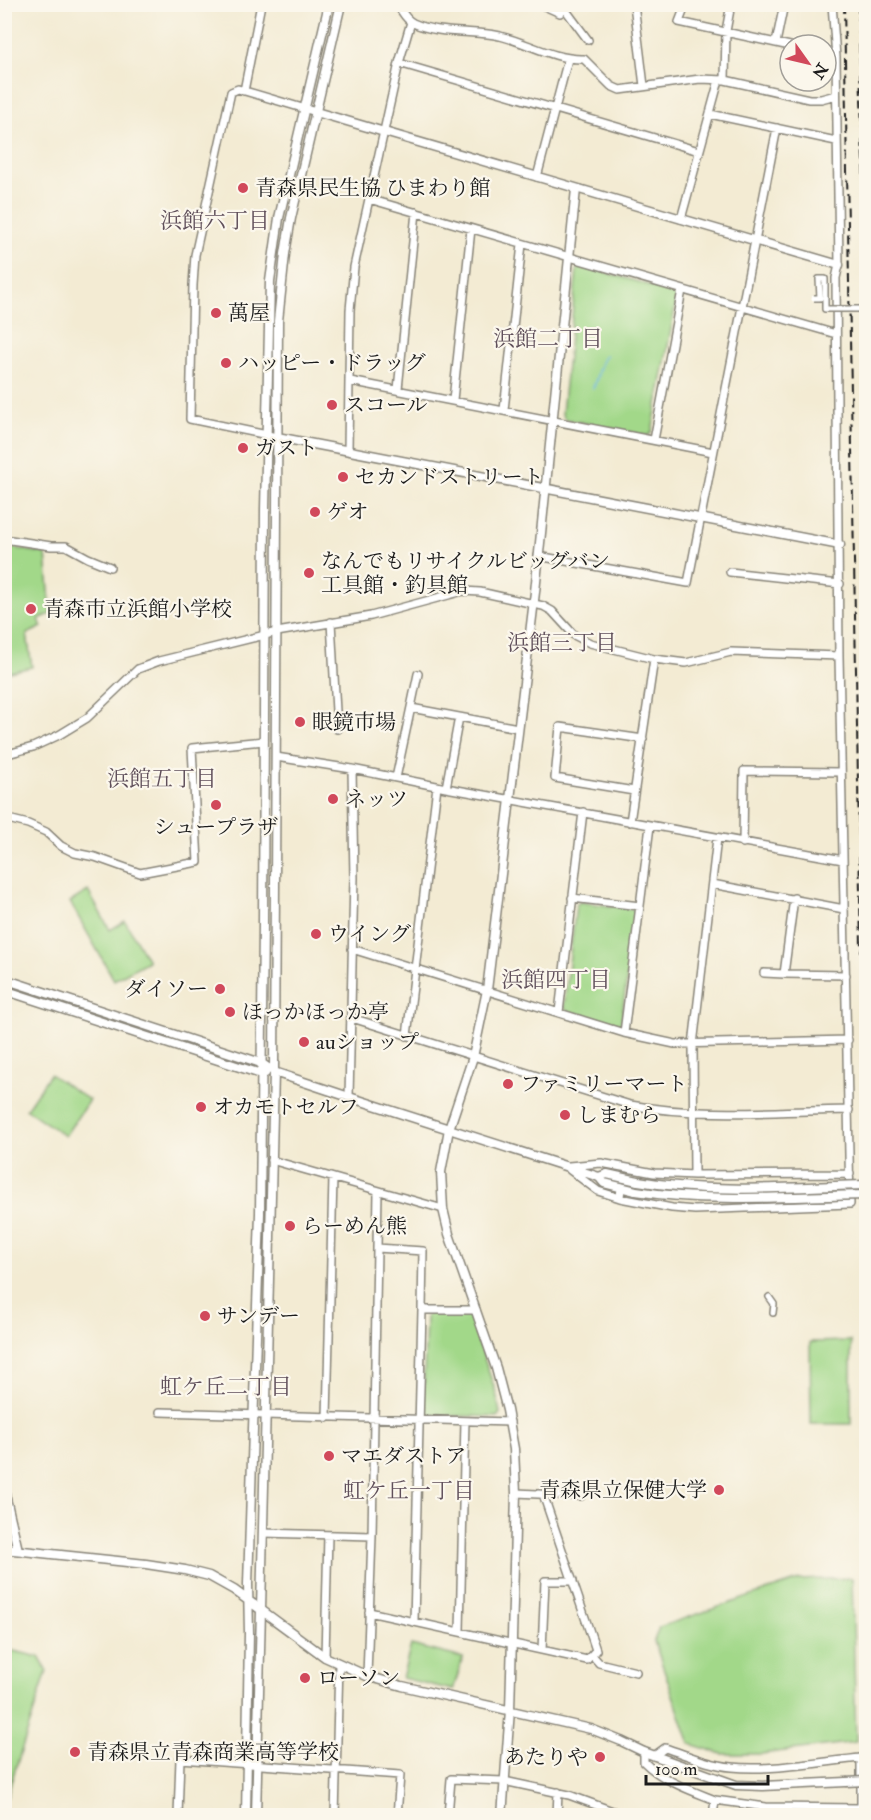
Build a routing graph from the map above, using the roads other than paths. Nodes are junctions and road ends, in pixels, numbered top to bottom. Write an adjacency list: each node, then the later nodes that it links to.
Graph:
1 (261, 4): 21 (street)
2 (329, 4): 24 (street)
3 (341, 4): 25 (street)
4 (377, 4): 12 (street)
5 (540, 4): 11 (street)
6 (634, 4): 20 (street)
7 (686, 4): 13 (street)
8 (731, 4): 13 (street)
9 (784, 4): 16 (street)
10 (832, 4): 14 (street)
11 (568, 7): 15 (street)
12 (411, 22): 17 (street); 18 (street)
13 (726, 32): 16 (street); 19 (street)
14 (834, 33)
15 (588, 40)
16 (776, 43)
17 (568, 59): 20 (street); 23 (street)
18 (399, 63): 23 (street); 28 (street)
19 (722, 80): 20 (street); 22 (street); 26 (street)
20 (644, 86)
21 (244, 91): 24 (street); 51 (street)
22 (836, 95): 29 (street)
23 (555, 108): 30 (street); 31 (street)
24 (305, 109): 25 (street); 51 (street)
25 (316, 112): 28 (street); 52 (street)
26 (710, 114): 27 (street); 30 (street)
27 (777, 128): 29 (street); 37 (street)
28 (385, 132): 31 (street); 33 (street)
29 (837, 141): 40 (street)
30 (699, 151): 35 (street)
31 (537, 177): 32 (street)
32 (576, 189): 35 (street); 39 (street)
33 (369, 199): 34 (street); 46 (street)
34 (416, 212): 36 (street); 47 (street)
35 (681, 219): 37 (street)
36 (471, 229): 38 (street); 48 (street)
37 (754, 241): 40 (street); 43 (street)
38 (522, 244): 39 (street); 49 (street)
39 (568, 258): 41 (street); 50 (street)
40 (839, 265): 45 (street)
41 (682, 290): 43 (street); 53 (street)
42 (813, 298): 44 (street, bridge)
43 (742, 308): 45 (street); 55 (street)
44 (867, 309)
45 (836, 334): 59 (street)
46 (350, 381): 47 (street); 54 (street)
47 (398, 389): 48 (street)
48 (453, 400): 49 (street)
49 (504, 410): 50 (street)
50 (552, 420): 53 (street); 56 (street)
51 (267, 434): 52 (street); 67 (street)
52 (277, 437): 54 (street); 66 (street)
53 (654, 440): 55 (street)
54 (348, 450): 56 (street)
55 (713, 452): 57 (street)
56 (545, 489): 57 (street); 60 (street)
57 (701, 519): 59 (street); 60 (street)
58 (4, 539): 61 (street)
59 (840, 545): 63 (street)
60 (538, 556): 64 (street)
61 (110, 567)
62 (729, 572): 63 (street)
63 (840, 584): 68 (street)
64 (533, 604): 65 (street); 69 (street); 73 (street)
65 (331, 622): 66 (street); 74 (street)
66 (277, 632): 67 (street); 78 (street)
67 (264, 636): 76 (street); 77 (street)
68 (839, 656): 69 (street); 80 (street)
69 (654, 659): 75 (street)
70 (418, 674): 71 (street)
71 (411, 708): 72 (street); 81 (street)
72 (459, 717): 73 (street); 83 (street)
73 (518, 728): 85 (street)
74 (337, 729)
75 (643, 739): 84 (street); 84 (street)
76 (264, 741): 87 (street); 113 (street)
77 (4, 754)
78 (276, 757): 79 (street); 114 (street)
79 (352, 769): 81 (street); 98 (street)
80 (841, 772): 91 (street); 92 (street)
81 (396, 778): 82 (street)
82 (437, 786): 83 (street); 99 (street)
83 (446, 788): 85 (street)
84 (634, 791): 88 (street)
85 (509, 799): 86 (street); 105 (street)
86 (583, 812): 88 (street); 94 (street)
87 (4, 818)
88 (630, 822): 89 (street)
89 (650, 826): 90 (street); 96 (street)
90 (717, 838): 91 (street); 93 (street)
91 (743, 843): 92 (street)
92 (843, 860): 97 (street)
93 (712, 884): 95 (street); 111 (street)
94 (572, 898): 96 (street); 106 (street)
95 (794, 898): 97 (street); 101 (street)
96 (640, 906): 108 (street)
97 (844, 909): 102 (street)
98 (352, 949): 99 (street); 107 (street)
99 (415, 968): 105 (street); 109 (street)
100 (764, 974): 101 (street)
101 (784, 974): 102 (street)
102 (846, 975): 110 (street)
103 (4, 979): 113 (street)
104 (4, 990): 115 (street)
105 (486, 990): 106 (street); 112 (street)
106 (559, 1012): 108 (street)
107 (352, 1018): 109 (street); 116 (street)
108 (624, 1033): 111 (street)
109 (407, 1036): 112 (street)
110 (848, 1040): 111 (street); 117 (street)
111 (693, 1045): 118 (street)
112 (473, 1057): 118 (street); 119 (street)
113 (261, 1063): 114 (street); 115 (street)
114 (274, 1072): 115 (street); 116 (street); 120 (street)
115 (261, 1074): 139 (street)
116 (349, 1097): 119 (street)
117 (849, 1110): 118 (street); 122 (street)
118 (693, 1113): 123 (street)
119 (449, 1129): 121 (street); 132 (street)
120 (271, 1160): 125 (street); 140 (street)
121 (566, 1166): 123 (street); 124 (street); 131 (street)
122 (850, 1174): 123 (street); 131 (street)
123 (694, 1175)
124 (599, 1177): 127 (street); 128 (street)
125 (333, 1178): 129 (street); 141 (street)
126 (867, 1185): 127 (street, bridge)
127 (637, 1186): 128 (street); 130 (street, bridge)
128 (621, 1187): 131 (street)
129 (378, 1191): 132 (street); 133 (street)
130 (867, 1194)
131 (620, 1198)
132 (442, 1209): 136 (street)
133 (377, 1248): 135 (street); 142 (street)
134 (769, 1297): 137 (street)
135 (422, 1310): 136 (street); 143 (street)
136 (476, 1310): 145 (street)
137 (774, 1313)
138 (160, 1412): 139 (street)
139 (253, 1415): 140 (street); 156 (street)
140 (266, 1416): 141 (street); 150 (street)
141 (327, 1418): 142 (street)
142 (374, 1419): 143 (street); 152 (street)
143 (419, 1420): 144 (street); 159 (street)
144 (465, 1421): 145 (street); 160 (street)
145 (510, 1422): 147 (street)
146 (4, 1490): 154 (street)
147 (516, 1493): 148 (street); 161 (street)
148 (543, 1494): 149 (street); 155 (street)
149 (580, 1496)
150 (263, 1533): 151 (street); 157 (street)
151 (328, 1535): 152 (street); 164 (street)
152 (372, 1536): 158 (street)
153 (4, 1549): 154 (street)
154 (18, 1550): 156 (street)
155 (573, 1581): 162 (street); 163 (street)
156 (248, 1600): 157 (street); 171 (street)
157 (261, 1611): 164 (street); 172 (street)
158 (369, 1612): 159 (street); 167 (street)
159 (414, 1621): 160 (street)
160 (460, 1631): 161 (street)
161 (512, 1643): 162 (street); 168 (street)
162 (542, 1650): 163 (street)
163 (592, 1655): 166 (street)
164 (325, 1657): 165 (street)
165 (339, 1664): 167 (street); 173 (street)
166 (636, 1672)
167 (367, 1676): 168 (street)
168 (510, 1710): 169 (street); 174 (street)
169 (644, 1752): 170 (street); 177 (street)
170 (654, 1756): 175 (street, bridge); 181 (street)
171 (246, 1764): 172 (street); 182 (street); 183 (street)
172 (257, 1765): 173 (street); 184 (street)
173 (336, 1770): 185 (street); 186 (street)
174 (504, 1781): 176 (street); 187 (street); 188 (street)
175 (867, 1781)
176 (558, 1792): 179 (street); 189 (street)
177 (715, 1800): 178 (street); 191 (street)
178 (766, 1807): 180 (street); 192 (street)
179 (610, 1812): 190 (street)
180 (814, 1812): 181 (street)
181 (860, 1812)
182 (178, 1815)
183 (246, 1815)
184 (256, 1815)
185 (335, 1815)
186 (397, 1815)
187 (448, 1815)
188 (502, 1815)
189 (557, 1815)
190 (626, 1815)
191 (713, 1815)
192 (765, 1815)

